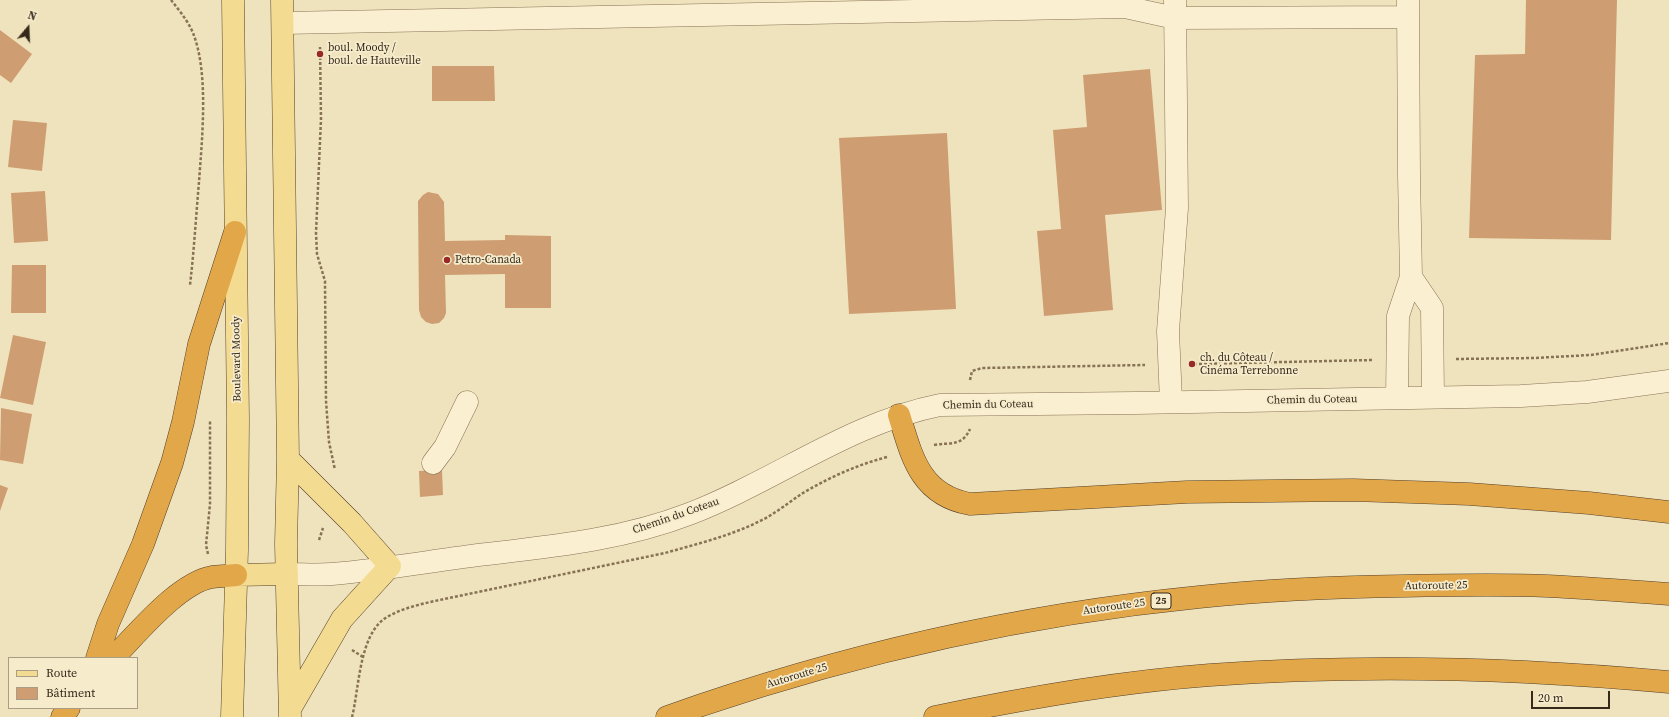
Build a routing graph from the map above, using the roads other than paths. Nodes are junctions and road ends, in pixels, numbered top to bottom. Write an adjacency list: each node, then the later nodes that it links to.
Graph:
1 (233, 0): 7 (main road, Boulevard Moody)
2 (282, 0): 6 (main road)
3 (650, 8): 4 (street); 6 (street)
4 (1175, 9): 5 (street); 13 (street)
5 (1408, 9): 8 (street)
6 (282, 23): 15 (main road)
7 (236, 232): 20 (main road, Boulevard Moody); 22 (highway)
8 (1411, 277): 10 (street); 11 (street)
9 (1669, 381): 10 (street, Chemin du Coteau)
10 (1433, 397): 11 (street, Chemin du Coteau)
11 (1397, 398): 13 (street, Chemin du Coteau)
12 (467, 402): 16 (street)
13 (1171, 402): 14 (street, Chemin du Coteau)
14 (899, 415): 17 (highway); 18 (street, Chemin du Coteau)
15 (288, 459): 18 (main road); 19 (main road)
16 (433, 462)
17 (1669, 512)
18 (390, 566): 19 (street, Chemin du Coteau); 26 (main road)
19 (287, 574): 20 (main road); 26 (main road)
20 (236, 575): 23 (highway); 28 (main road, Boulevard Moody)
21 (1669, 594): 29 (highway, Autoroute 25 / 25)
22 (97, 657)
23 (114, 657)
24 (1669, 682): 30 (highway)
25 (68, 709): 27 (highway)
26 (290, 714)
27 (62, 717)
28 (232, 717)
29 (667, 717)
30 (935, 717)

